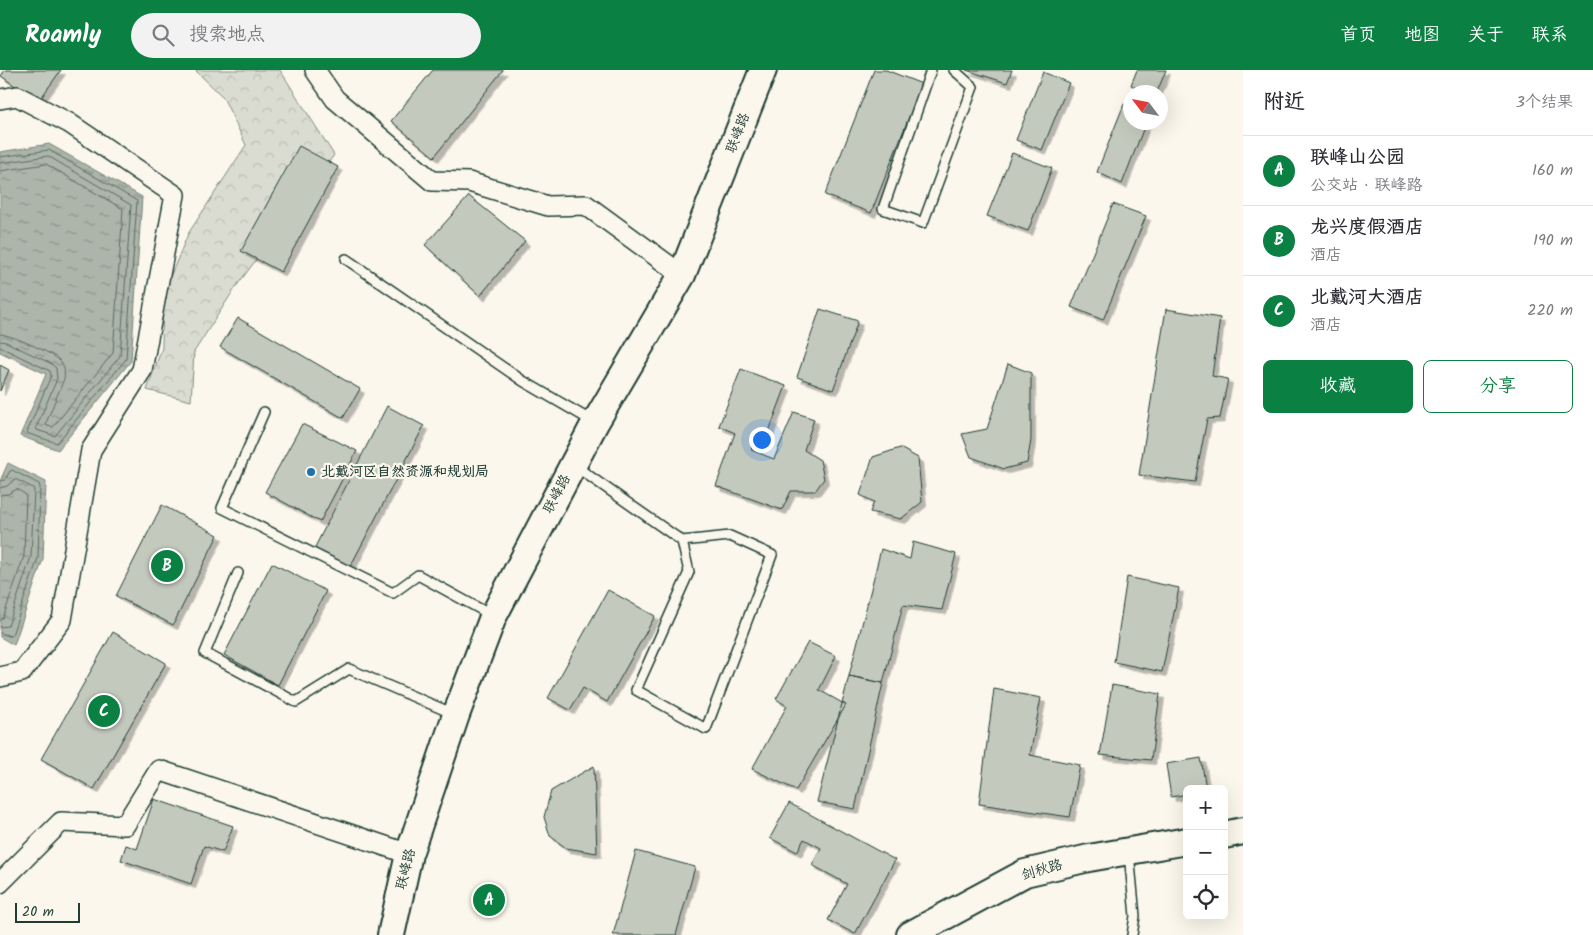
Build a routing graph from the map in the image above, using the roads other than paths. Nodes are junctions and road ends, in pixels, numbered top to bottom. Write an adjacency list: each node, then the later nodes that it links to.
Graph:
1 (315, 70): 7 (street)
2 (763, 70): 7 (main road, 联峰路)
3 (931, 70): 4 (lane)
4 (954, 70)
5 (0, 99): 14 (street)
6 (346, 259): 9 (lane)
7 (682, 275): 9 (main road, 联峰路)
8 (264, 412): 13 (lane)
9 (595, 423): 10 (main road, 联峰路)
10 (572, 465): 11 (lane); 13 (main road, 联峰路)
11 (682, 541): 11 (lane)
12 (238, 573): 15 (lane)
13 (493, 617): 15 (main road, 联峰路)
14 (0, 676)
15 (456, 716): 20 (main road, 联峰路)
16 (1243, 831): 17 (main road)
17 (1228, 834)
18 (1183, 842): 19 (main road, 剑秋路)
19 (1129, 852): 23 (main road, 剑秋路); 24 (lane)
20 (409, 854): 21 (street); 22 (main road, 联峰路)
21 (0, 883)
22 (391, 935)
23 (910, 935)
24 (1132, 935)

